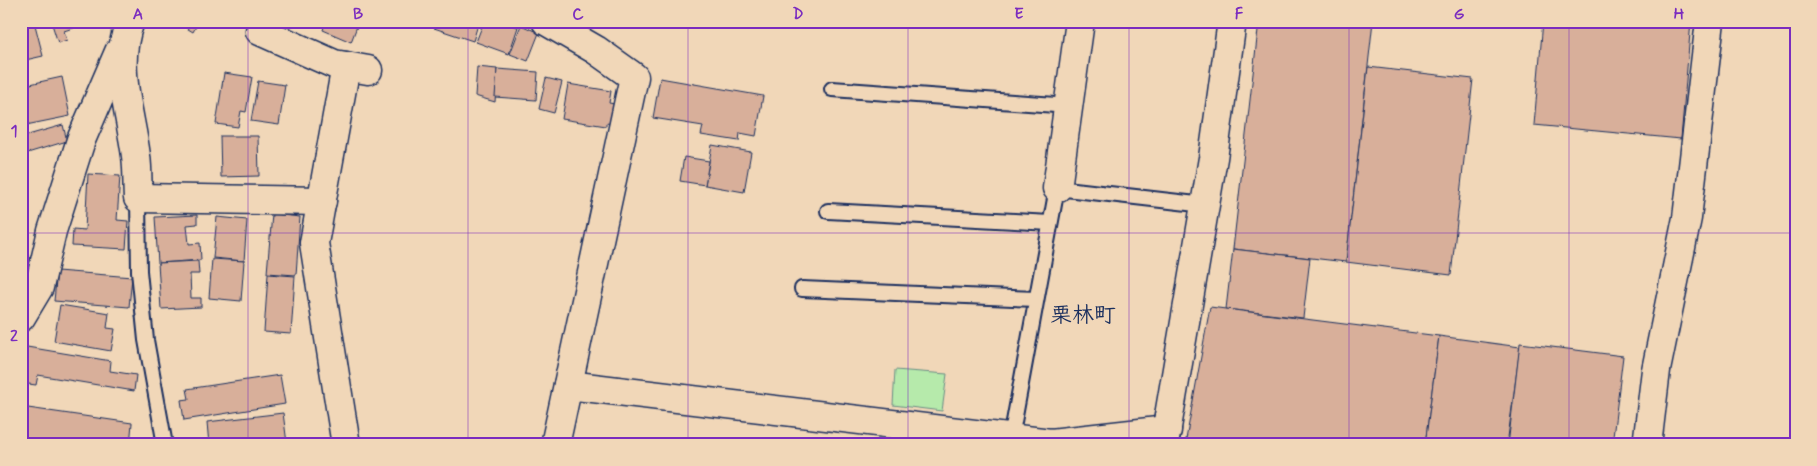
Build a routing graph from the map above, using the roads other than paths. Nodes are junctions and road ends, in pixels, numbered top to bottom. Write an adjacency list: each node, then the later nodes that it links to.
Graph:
1 (130, 21): 7 (street)
2 (546, 21): 19 (street)
3 (1080, 21): 9 (street)
4 (1232, 21): 13 (street)
5 (1710, 21): 25 (street)
6 (260, 31): 12 (street)
7 (122, 48): 11 (street); 18 (street)
8 (832, 89): 9 (lane)
9 (1070, 106): 10 (street)
10 (1057, 188): 13 (lane); 15 (lane)
11 (138, 198): 12 (street); 22 (lane)
12 (322, 201): 23 (street)
13 (1205, 205): 20 (street)
14 (828, 211): 15 (lane)
15 (1050, 222): 17 (lane)
16 (802, 289): 17 (lane)
17 (1036, 299): 21 (lane)
18 (21, 317)
19 (568, 385): 21 (street); 24 (street)
20 (1166, 437): 21 (street)
21 (1011, 438)
22 (165, 445)
23 (346, 445)
24 (555, 445)
25 (1647, 445)

